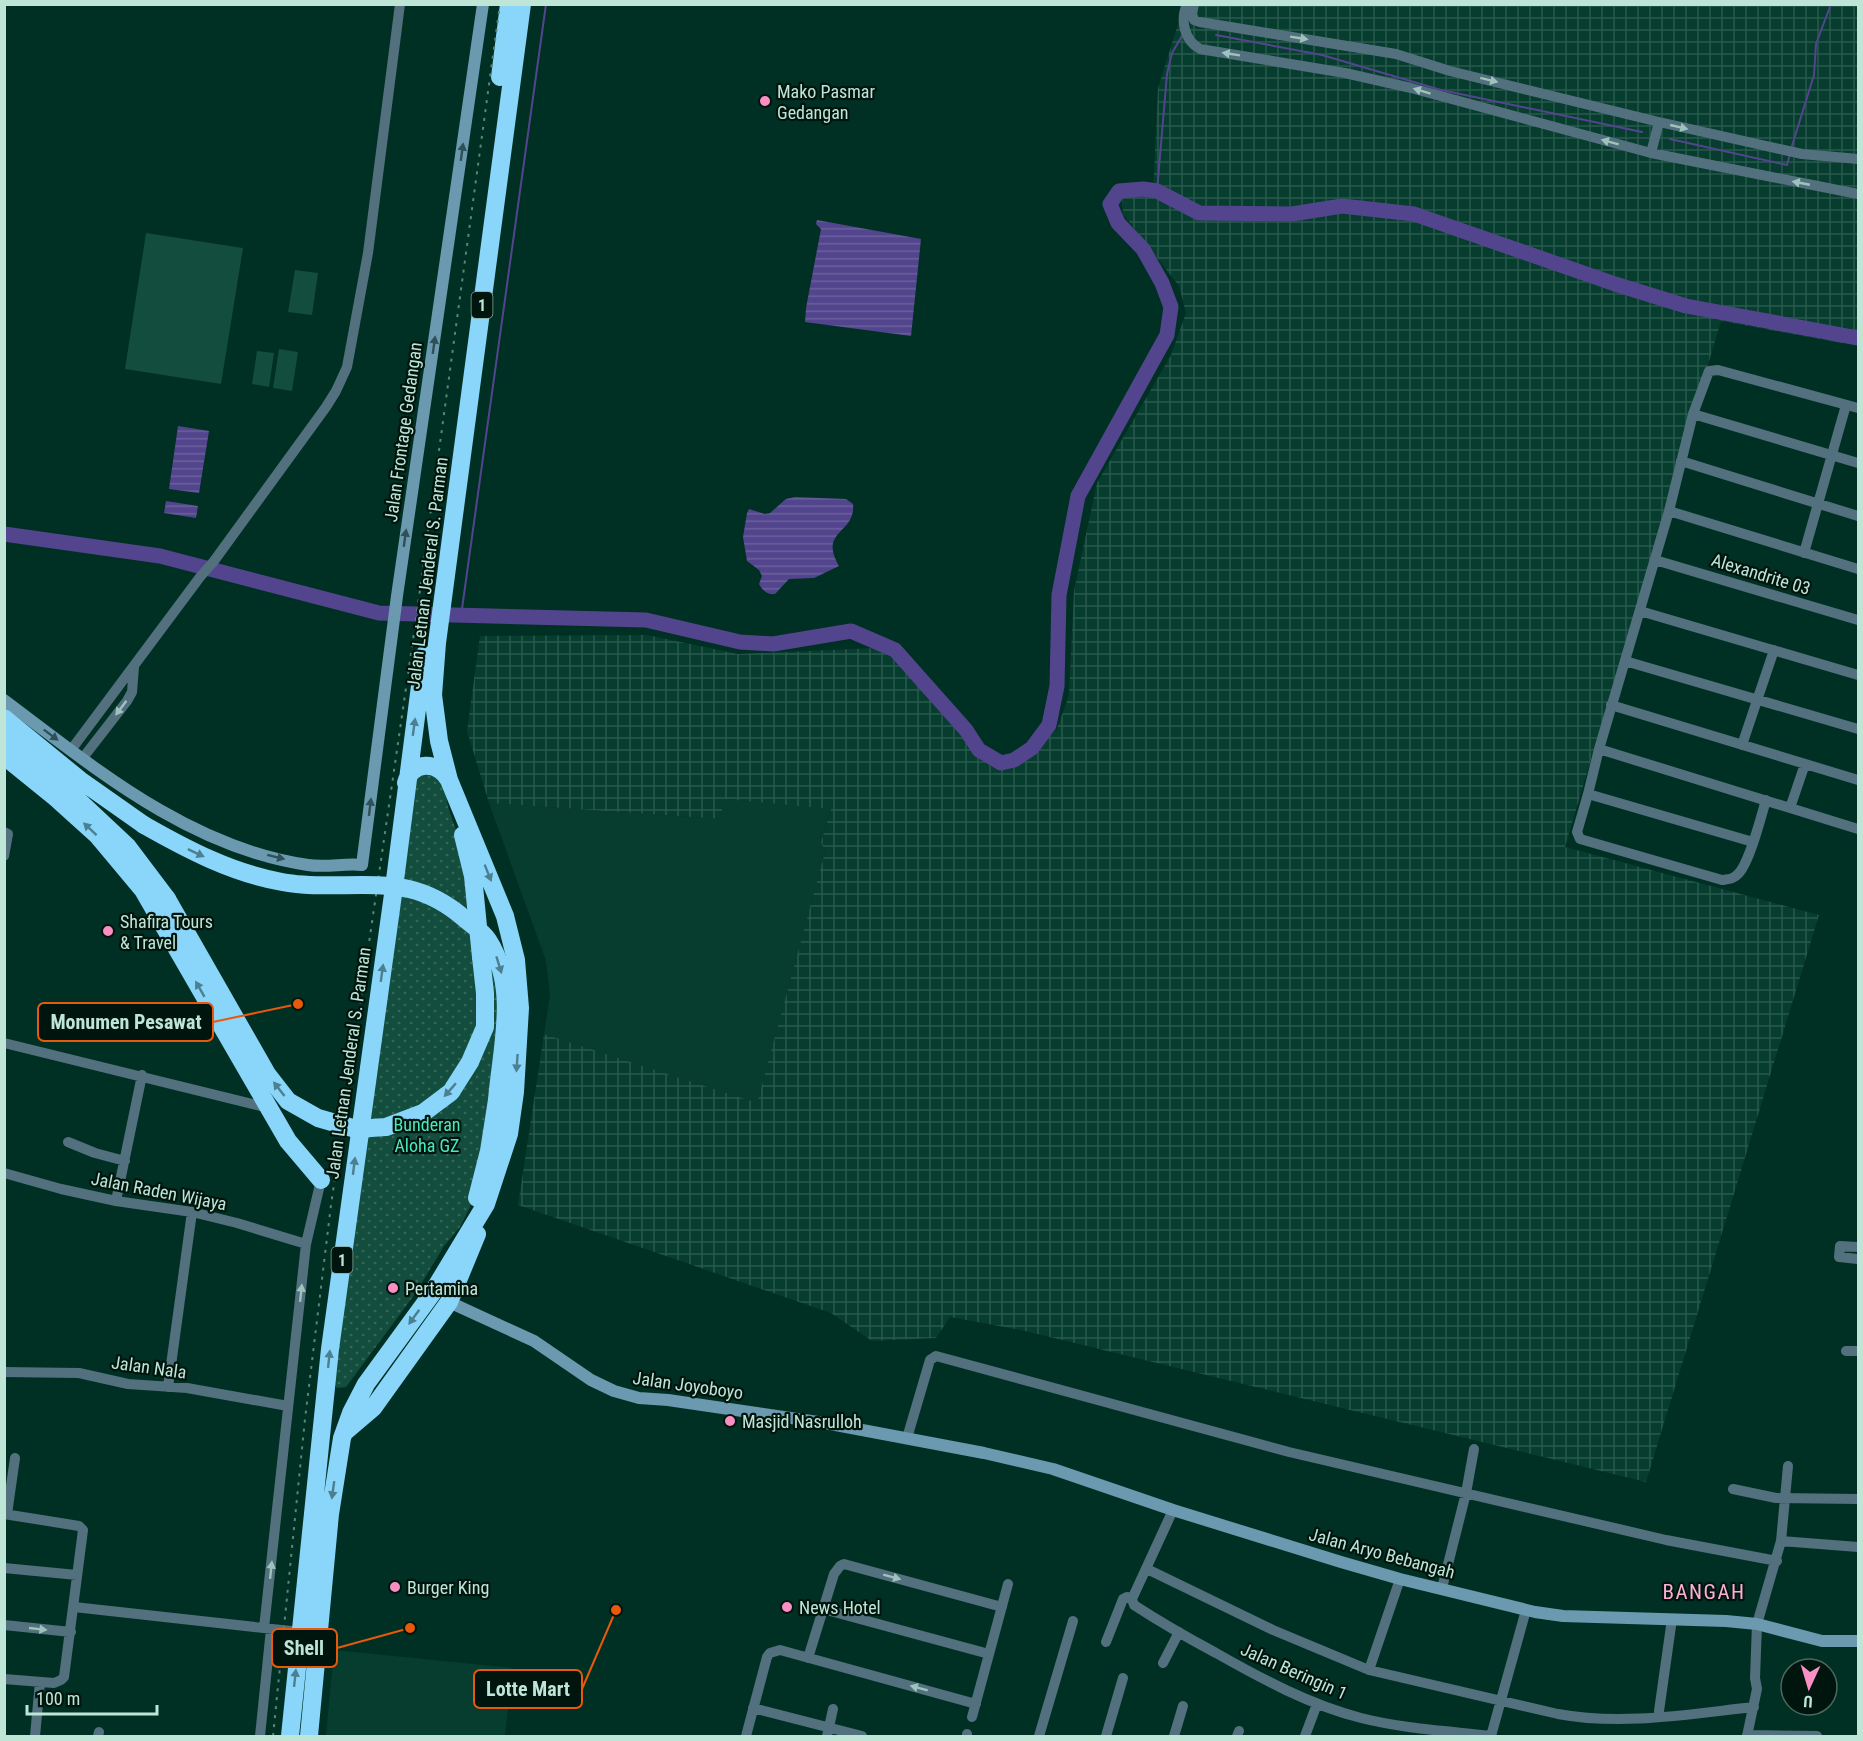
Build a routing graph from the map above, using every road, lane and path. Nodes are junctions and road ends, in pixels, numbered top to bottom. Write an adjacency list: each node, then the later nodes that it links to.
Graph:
1 (400, 4): 29 (street)
2 (483, 4): 41 (street, Jalan Frontage Gedangan, one-way to 2)
3 (509, 4): 23 (highway, Jalan Letnan Jenderal S. Parman / 1)
4 (522, 4): 23 (highway, Jalan Letnan Jenderal S. Parman / 1)
5 (1187, 4): 8 (street, one-way to 5)
6 (1194, 4): 7 (street, one-way to 7)
7 (1658, 125): 8 (street); 9 (street, one-way to 9)
8 (1652, 149): 10 (street, one-way to 8)
9 (1858, 159)
10 (1858, 194)
11 (1846, 405): 12 (street); 13 (street); 14 (street)
12 (1858, 408)
13 (1694, 414): 14 (street); 15 (street)
14 (1831, 455): 16 (street); 17 (street)
15 (1681, 461): 17 (street); 18 (street)
16 (1858, 463)
17 (1819, 505): 19 (street); 20 (street)
18 (1669, 512): 20 (street); 21 (street)
19 (1858, 516)
20 (1804, 553): 22 (street)
21 (1654, 560): 24 (street); 25 (street, Alexandrite 03)
22 (1858, 569)
23 (436, 605): 26 (highway, Jalan Letnan Jenderal S. Parman / 1)
24 (1640, 611): 27 (street); 28 (street)
25 (1858, 620)
26 (434, 624): 44 (highway, Jalan Letnan Jenderal S. Parman / 1, one-way to 26); 45 (highway, Jalan Letnan Jenderal S. Parman / 1)
27 (1774, 650): 30 (street); 32 (street)
28 (1625, 661): 32 (street); 33 (street)
29 (134, 668): 39 (street); 41 (street, one-way to 41)
30 (1858, 675)
31 (4, 700): 39 (street, one-way to 39)
32 (1757, 700): 35 (street); 37 (street)
33 (1611, 705): 37 (street); 38 (street)
34 (4, 718): 63 (highway, one-way to 63, bridge)
35 (1858, 729)
36 (4, 739): 45 (highway, one-way to 36, bridge)
37 (1742, 745): 42 (street)
38 (1599, 749): 46 (street); 47 (street)
39 (71, 750): 41 (street)
40 (4, 756): 55 (highway, one-way to 40)
41 (82, 759)
42 (1804, 764): 43 (street); 48 (street)
43 (1858, 780)
44 (406, 785): 45 (highway); 73 (highway, Jalan Letnan Jenderal S. Parman / 1, one-way to 44)
45 (451, 785): 61 (highway, Jalan Letnan Jenderal S. Parman / 1, one-way to 61)
46 (1588, 794): 51 (street); 51 (street)
47 (1766, 800): 48 (street); 51 (street)
48 (1790, 808): 49 (street)
49 (1858, 829)
50 (4, 832): 52 (street)
51 (1753, 842)
52 (4, 856)
53 (4, 1044): 54 (street)
54 (142, 1076): 55 (street); 57 (street)
55 (269, 1108): 59 (highway)
56 (68, 1142): 57 (street)
57 (124, 1161): 60 (street)
58 (4, 1173): 60 (street, Jalan Raden Wijaya)
59 (321, 1180): 64 (street)
60 (116, 1201): 62 (street, Jalan Raden Wijaya)
61 (486, 1204): 63 (highway, Jalan Letnan Jenderal S. Parman / 1); 67 (highway)
62 (192, 1212): 64 (street, Jalan Raden Wijaya); 72 (street)
63 (469, 1231): 71 (highway, Jalan Letnan Jenderal S. Parman / 1, one-way to 71)
64 (306, 1244): 74 (street, one-way to 64)
65 (1858, 1247): 66 (street)
66 (1858, 1259)
67 (449, 1302): 76 (highway); 77 (street, Jalan Joyoboyo)
68 (1846, 1351): 69 (street)
69 (1858, 1351)
70 (4, 1372): 72 (street, Jalan Nala)
71 (366, 1384): 73 (highway); 76 (highway, Jalan Letnan Jenderal S. Parman / 1)
72 (168, 1387): 74 (street, Jalan Nala)
73 (326, 1388): 75 (highway, Jalan Letnan Jenderal S. Parman / 1)
74 (288, 1406): 105 (street, one-way to 74)
75 (320, 1432): 76 (highway); 107 (highway, Jalan Letnan Jenderal S. Parman / 1)
76 (343, 1436): 134 (highway, Jalan Letnan Jenderal S. Parman / 1, one-way to 134)
77 (907, 1438): 82 (street); 85 (street, Jalan Aryo Bebangah)
78 (1474, 1449): 82 (street)
79 (15, 1458): 86 (street)
80 (1788, 1466): 83 (street)
81 (1733, 1489): 83 (street)
82 (1466, 1493): 89 (street); 95 (street)
83 (1786, 1498): 84 (street); 87 (street)
84 (1858, 1499)
85 (1173, 1510): 91 (street); 93 (street, Jalan Aryo Bebangah)
86 (6, 1514): 92 (street)
87 (1781, 1540): 88 (street); 89 (street)
88 (1858, 1547)
89 (1777, 1561): 103 (street)
90 (4, 1568): 92 (street)
91 (1147, 1569): 96 (street); 114 (street)
92 (77, 1575): 97 (street)
93 (1400, 1579): 95 (street, Jalan Aryo Bebangah); 114 (street)
94 (1008, 1584): 98 (street)
95 (1442, 1588): 100 (street, Jalan Aryo Bebangah)
96 (1132, 1601): 108 (street, Jalan Beringin 1); 110 (street)
97 (74, 1607): 105 (street); 106 (street)
98 (1002, 1607): 99 (street, one-way to 98); 111 (street)
99 (823, 1609): 111 (street); 112 (street)
100 (1526, 1610): 101 (street, Jalan Aryo Bebangah); 118 (street)
101 (1672, 1619): 103 (street, Jalan Aryo Bebangah); 125 (street)
102 (1073, 1621): 137 (street)
103 (1757, 1624): 109 (street, Jalan Aryo Bebangah); 123 (street)
104 (4, 1625): 106 (street, one-way to 106)
105 (267, 1629): 107 (street); 132 (street)
106 (71, 1632): 117 (street)
107 (300, 1632): 133 (highway, Jalan Letnan Jenderal S. Parman / 1, one-way to 107)
108 (1179, 1632): 113 (street); 120 (street, Jalan Beringin 1)
109 (1858, 1641)
110 (1106, 1642)
111 (989, 1654): 119 (street)
112 (808, 1658): 119 (street, one-way to 112); 122 (street)
113 (1162, 1663)
114 (1369, 1670): 118 (street)
115 (1123, 1678): 138 (street)
116 (4, 1679): 117 (street)
117 (40, 1682): 131 (street)
118 (1500, 1701): 123 (street); 129 (street)
119 (976, 1704): 126 (street)
120 (1317, 1704): 128 (street, Jalan Beringin 1); 140 (street)
121 (1183, 1706): 139 (street)
122 (753, 1707): 127 (street); 135 (street)
123 (1754, 1707): 130 (street)
124 (833, 1709): 127 (street)
125 (1659, 1711)
126 (972, 1718)
127 (828, 1732): 136 (street)
128 (1410, 1732): 129 (street, Jalan Beringin 1)
129 (1492, 1736)
130 (1747, 1736): 141 (street)
131 (35, 1737)
132 (260, 1737)
133 (290, 1737)
134 (309, 1737)
135 (746, 1737)
136 (862, 1737)
137 (1039, 1737)
138 (1106, 1737)
139 (1174, 1737)
140 (1305, 1737)
141 (1817, 1737)

